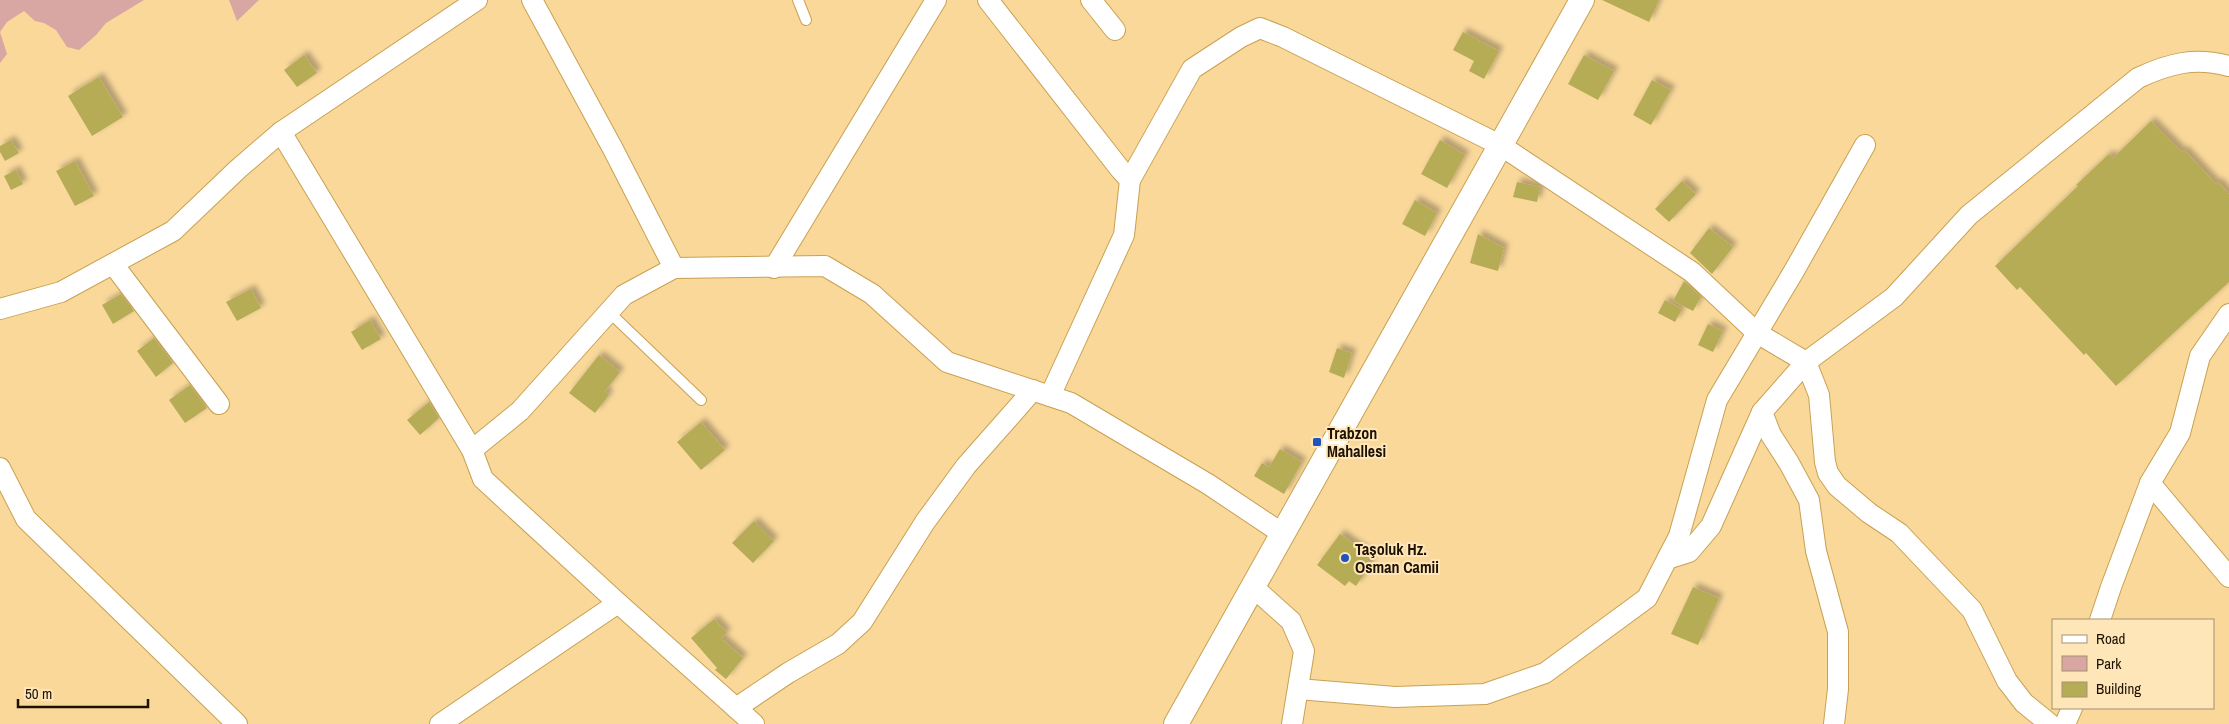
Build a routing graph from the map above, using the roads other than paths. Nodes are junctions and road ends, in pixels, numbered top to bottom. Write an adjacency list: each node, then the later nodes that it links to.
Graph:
1 (477, 0): 11 (street)
2 (532, 0): 16 (street)
3 (798, 0): 8 (lane)
4 (936, 0): 17 (street)
5 (988, 0): 14 (street)
6 (1091, 0): 9 (street)
7 (1582, 0): 12 (street)
8 (806, 20)
9 (1115, 30)
10 (2229, 66): 22 (street)
11 (281, 132): 15 (street); 27 (street)
12 (1500, 145): 14 (street); 21 (street); 30 (street)
13 (1865, 145): 21 (street)
14 (1130, 180): 23 (street)
15 (113, 264): 18 (street); 25 (street)
16 (674, 268): 17 (street); 19 (street)
17 (774, 268): 23 (street)
18 (0, 309)
19 (608, 312): 24 (lane); 27 (street)
20 (2229, 314): 29 (street)
21 (1757, 333): 22 (street); 31 (street)
22 (1806, 362): 26 (street); 45 (street)
23 (1041, 393): 30 (street); 37 (street)
24 (701, 400)
25 (219, 404)
26 (1762, 412): 31 (street); 44 (street)
27 (472, 450): 34 (street)
28 (0, 468): 39 (street)
29 (2150, 483): 32 (street); 35 (street)
30 (1282, 534): 33 (street)
31 (1668, 559): 36 (street)
32 (2229, 577)
33 (1253, 587): 36 (street); 42 (street)
34 (618, 604): 37 (street); 40 (street)
35 (2100, 619)
36 (1298, 689): 43 (street)
37 (736, 708): 41 (street)
38 (2072, 709): 46 (street)
39 (237, 724)
40 (440, 724)
41 (754, 724)
42 (1176, 724)
43 (1292, 724)
44 (1834, 724)
45 (2050, 724)
46 (2065, 724)

